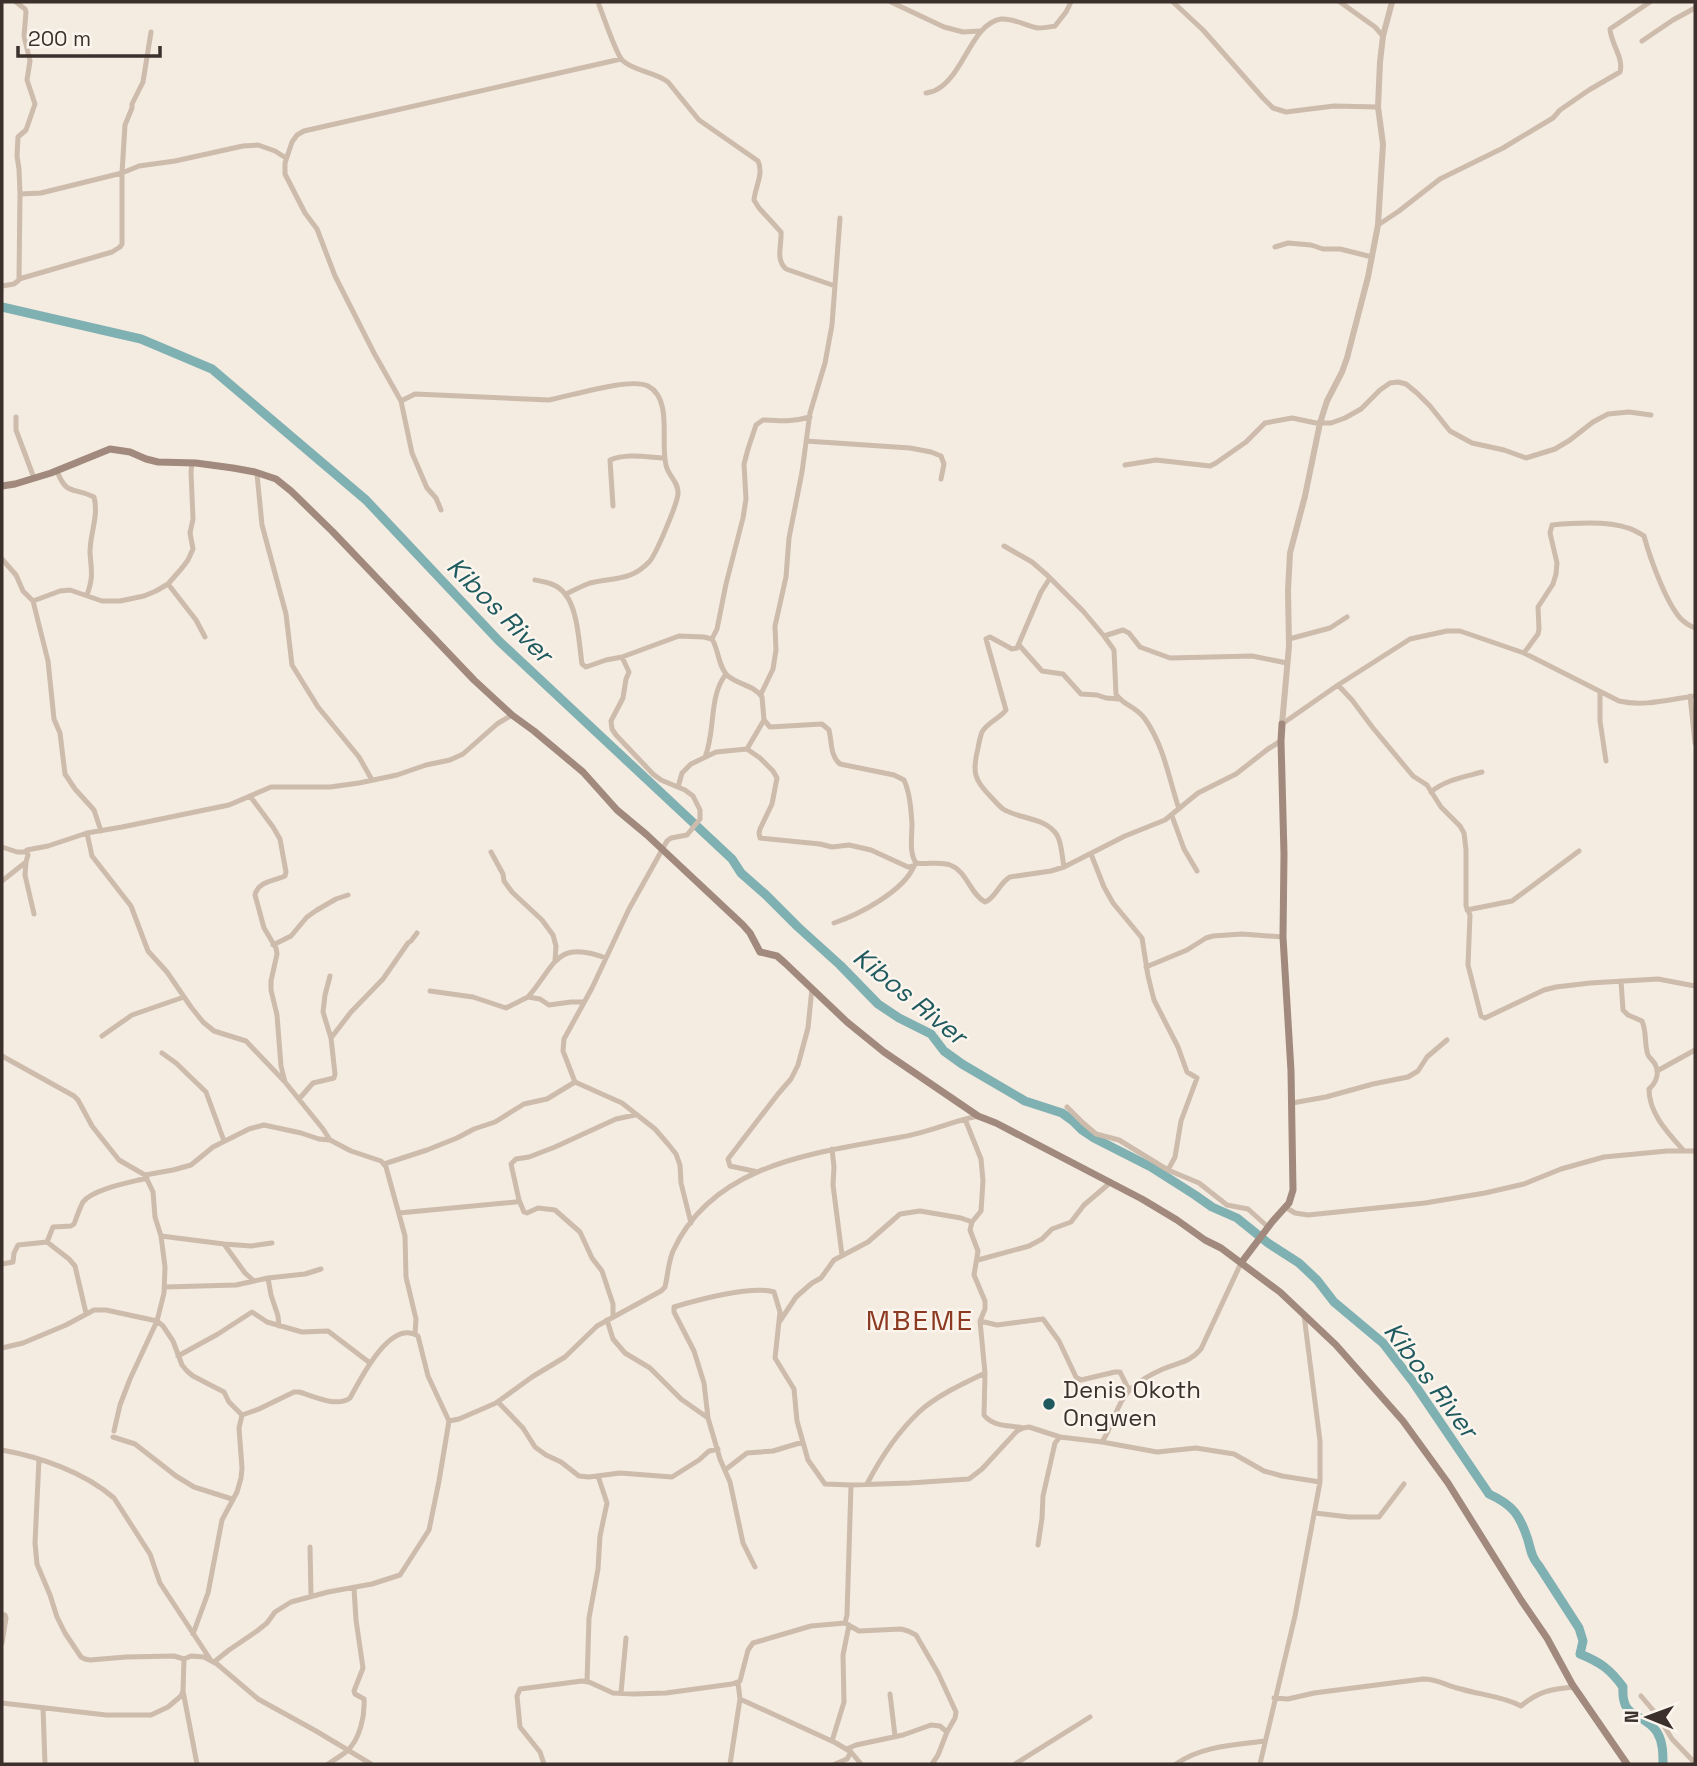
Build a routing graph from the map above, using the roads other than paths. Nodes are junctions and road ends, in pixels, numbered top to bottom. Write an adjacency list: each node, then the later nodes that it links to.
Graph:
1 (16, 2): 19 (street)
2 (598, 2): 14 (street)
3 (891, 2): 10 (street)
4 (1071, 2): 10 (street)
5 (1173, 2): 16 (street)
6 (1340, 2): 12 (street)
7 (1392, 2): 12 (street)
8 (1650, 2): 21 (street)
9 (1695, 8): 13 (street)
10 (980, 31): 15 (street)
11 (150, 32): 18 (street)
12 (1383, 36): 16 (street)
13 (1642, 41)
14 (621, 59): 17 (street); 25 (street)
15 (926, 93)
16 (1378, 107): 21 (street)
17 (286, 158): 18 (street); 27 (street)
18 (122, 173): 19 (street); 24 (street)
19 (20, 194): 24 (street)
20 (840, 218): 25 (street)
21 (1378, 225): 23 (street)
22 (1275, 247): 23 (street)
23 (1372, 257): 31 (street)
24 (19, 279): 26 (street)
25 (835, 285): 30 (street)
26 (2, 286)
27 (401, 401): 33 (street); 42 (street)
28 (1651, 415): 31 (street)
29 (16, 417): 38 (street)
30 (810, 417): 32 (street); 55 (street)
31 (1320, 423): 35 (street); 56 (street)
32 (807, 441): 39 (street); 64 (street)
33 (664, 458): 41 (street); 48 (street)
34 (192, 463): 36 (main road); 37 (main road); 47 (street)
35 (1125, 465)
36 (57, 471): 38 (main road); 49 (street)
37 (257, 474): 67 (main road); 76 (street)
38 (34, 478): 40 (main road)
39 (941, 479)
40 (2, 486)
41 (613, 506)
42 (441, 510)
43 (1004, 546): 45 (street)
44 (2, 559): 50 (street)
45 (1050, 578): 53 (street); 57 (street)
46 (535, 579): 48 (street)
47 (167, 583): 49 (street); 54 (street)
48 (566, 594): 59 (street)
49 (87, 595): 50 (street)
50 (33, 601): 82 (street)
51 (1347, 617): 56 (street)
52 (1695, 628): 58 (street)
53 (1104, 636): 60 (street); 66 (street)
54 (205, 637)
55 (712, 639): 59 (street); 61 (street)
56 (1289, 639): 60 (street)
57 (1019, 645): 66 (street); 92 (street)
58 (1524, 653): 62 (street); 63 (street)
59 (622, 657): 77 (street)
60 (1287, 663): 69 (street)
61 (726, 674): 64 (street); 73 (street)
62 (1338, 685): 69 (street); 78 (street)
63 (1600, 692): 65 (street); 74 (street)
64 (761, 694): 68 (street)
65 (1693, 696): 71 (street)
66 (1119, 699): 80 (street)
67 (512, 715): 76 (street); 86 (main road)
68 (764, 720): 72 (street); 91 (street)
69 (1282, 724): 70 (main road)
70 (1281, 741): 80 (street); 100 (main road)
71 (1695, 743)
72 (747, 749): 73 (street); 91 (street)
73 (705, 757): 77 (street)
74 (1606, 761)
75 (1482, 772): 78 (street)
76 (372, 780): 79 (street)
77 (678, 787): 86 (street)
78 (1431, 792): 96 (street)
79 (250, 796): 82 (street); 101 (street)
80 (1179, 809): 81 (street)
81 (1172, 816): 89 (street); 93 (street)
82 (101, 831): 83 (street)
83 (87, 833): 85 (street); 110 (street)
84 (2, 847): 85 (street)
85 (27, 850): 90 (street)
86 (663, 851): 102 (street); 108 (main road)
87 (1579, 851): 96 (street)
88 (491, 852): 103 (street)
89 (1091, 854): 92 (street); 104 (street)
90 (26, 862): 94 (street); 97 (street)
91 (915, 864): 92 (street); 98 (street)
92 (1064, 867)
93 (1196, 871)
94 (2, 881)
95 (348, 895): 101 (street)
96 (1467, 910): 106 (street)
97 (34, 914)
98 (834, 923)
99 (417, 933): 114 (street)
100 (1283, 937): 104 (street); 123 (main road)
101 (273, 945): 120 (street)
102 (606, 958): 103 (street); 112 (street)
103 (555, 961): 111 (street)
104 (1146, 967): 134 (street)
105 (330, 976): 114 (street)
106 (1621, 981): 107 (street); 119 (street)
107 (1695, 986)
108 (812, 988): 126 (main road); 135 (street)
109 (430, 991): 111 (street)
110 (184, 997): 113 (street); 120 (street)
111 (528, 998): 112 (street)
112 (584, 1002): 121 (street)
113 (102, 1035)
114 (331, 1038): 122 (street)
115 (1447, 1040): 123 (street)
116 (1695, 1050): 119 (street)
117 (162, 1053): 129 (street)
118 (2, 1056): 136 (street)
119 (1657, 1071): 131 (street)
120 (285, 1082): 122 (street)
121 (575, 1082): 125 (street); 133 (street)
122 (299, 1099): 128 (street)
123 (1292, 1103): 139 (main road)
124 (1067, 1107): 134 (street)
125 (636, 1115): 142 (street); 158 (street)
126 (978, 1116): 127 (street); 137 (main road)
127 (965, 1119): 130 (street); 141 (street)
128 (330, 1140): 129 (street); 133 (street)
129 (224, 1141): 136 (street)
130 (832, 1149): 135 (street); 148 (street)
131 (1684, 1151): 132 (street); 139 (street)
132 (1695, 1151)
133 (384, 1164): 140 (street)
134 (1168, 1170): 143 (street)
135 (758, 1172): 142 (street)
136 (146, 1176): 144 (street); 145 (street)
137 (1111, 1182): 149 (street); 151 (main road)
138 (516, 1202): 140 (street)
139 (1285, 1207): 143 (main road)
140 (399, 1213): 164 (street)
141 (972, 1222): 148 (street); 149 (street)
142 (691, 1223): 158 (street)
143 (1266, 1229): 151 (main road)
144 (161, 1237): 147 (street); 155 (street)
145 (47, 1242): 150 (street); 156 (street)
146 (272, 1243): 147 (street)
147 (224, 1244): 154 (street)
148 (842, 1255): 162 (street)
149 (978, 1260): 161 (street)
150 (3, 1263)
151 (1241, 1263): 157 (main road); 169 (street)
152 (321, 1269): 153 (street)
153 (268, 1278): 154 (street); 163 (street)
154 (254, 1281): 155 (street)
155 (164, 1287): 160 (street)
156 (86, 1313): 160 (street); 165 (street)
157 (1304, 1315): 183 (street); 203 (main road)
158 (614, 1317): 159 (street)
159 (607, 1320): 170 (street); 172 (street)
160 (157, 1321): 166 (street); 187 (street)
161 (980, 1321): 168 (street); 169 (street)
162 (779, 1322): 172 (street); 176 (street)
163 (279, 1326): 166 (street); 167 (street)
164 (415, 1334): 167 (street); 173 (street)
165 (2, 1348)
166 (178, 1356): 171 (street)
167 (370, 1363): 171 (street)
168 (985, 1373): 174 (street); 184 (street)
169 (1129, 1390): 177 (street)
170 (498, 1402): 173 (street); 182 (street)
171 (242, 1415): 187 (street)
172 (708, 1418): 178 (street)
173 (449, 1421): 192 (street)
174 (1023, 1428): 175 (street); 184 (street)
175 (1060, 1437): 177 (street); 189 (street)
176 (803, 1442): 181 (street); 186 (street)
177 (1102, 1442): 183 (street)
178 (718, 1449): 181 (street); 182 (street)
179 (2, 1450): 180 (street)
180 (39, 1459): 196 (street); 199 (street)
181 (725, 1470): 191 (street)
182 (598, 1476): 201 (street)
183 (1320, 1482): 188 (street)
184 (867, 1484): 186 (street)
185 (1404, 1484): 188 (street)
186 (851, 1485): 195 (street)
187 (232, 1499): 196 (street)
188 (1315, 1513): 208 (street)
189 (1038, 1545)
190 (310, 1547): 193 (street)
191 (755, 1567)
192 (354, 1588): 193 (street); 217 (street)
193 (312, 1596): 200 (street)
194 (2, 1614): 198 (street)
195 (847, 1624): 202 (street); 213 (street); 215 (street)
196 (193, 1634): 200 (street)
197 (626, 1638): 205 (street)
198 (2, 1643)
199 (184, 1659): 200 (street); 204 (street)
200 (212, 1661): 217 (street)
201 (587, 1682): 205 (street); 224 (street)
202 (738, 1683): 205 (street); 209 (street)
203 (1574, 1687): 208 (street); 232 (main road)
204 (183, 1691): 211 (street); 221 (street)
205 (621, 1693)
206 (890, 1694): 214 (street)
207 (1641, 1696): 219 (street)
208 (1274, 1698): 216 (street)
209 (740, 1699): 215 (street); 225 (street)
210 (2, 1703): 211 (street)
211 (43, 1708): 220 (street)
212 (1090, 1717): 229 (street)
213 (947, 1732): 214 (street); 228 (street)
214 (895, 1736): 218 (street)
215 (832, 1741): 218 (street)
216 (1265, 1741): 230 (street); 231 (street)
217 (349, 1750): 222 (street); 223 (street)
218 (849, 1751): 226 (street); 227 (street)
219 (1695, 1763)
220 (45, 1764)
221 (197, 1764)
222 (328, 1764)
223 (371, 1764)
224 (544, 1764)
225 (730, 1764)
226 (835, 1764)
227 (860, 1764)
228 (932, 1764)
229 (1015, 1764)
230 (1176, 1764)
231 (1260, 1764)
232 (1627, 1764)

